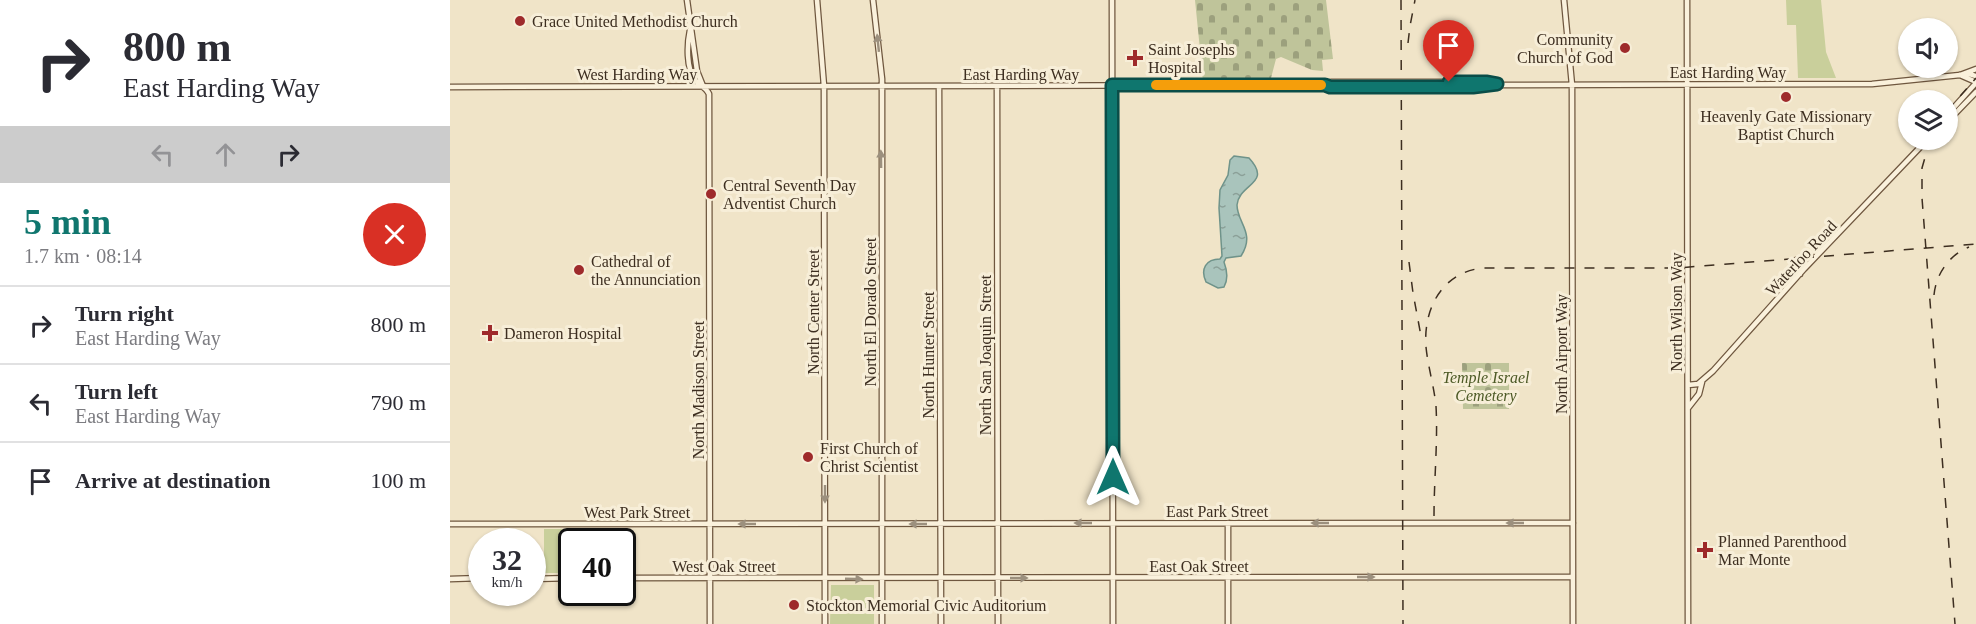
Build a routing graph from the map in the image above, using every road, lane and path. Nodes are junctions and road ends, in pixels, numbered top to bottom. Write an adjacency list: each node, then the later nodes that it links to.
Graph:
1 (687, 0): 7 (street)
2 (817, 0): 18 (street, North Center Street)
3 (873, 0): 19 (street, North El Dorado Street, one-way to 3)
4 (1112, 0): 14 (street)
5 (1564, 0): 15 (street, North Airport Way)
6 (1687, 0): 13 (street, North Wilson Way)
7 (690, 30): 9 (street); 17 (street, North Madison Street)
8 (1976, 69): 10 (street)
9 (692, 74): 16 (street); 17 (street)
10 (1962, 74): 11 (street, East Harding Way); 12 (street, East Harding Way); 13 (street, East Harding Way)
11 (1976, 76)
12 (1976, 82): 24 (street)
13 (1687, 84): 15 (street, East Harding Way); 30 (street, North Wilson Way)
14 (1112, 85): 15 (street, East Harding Way); 21 (street, East Harding Way); 32 (street)
15 (1572, 85): 34 (street, North Airport Way)
16 (686, 86): 17 (street, West Harding Way); 22 (street, West Harding Way)
17 (703, 86): 18 (street, West Harding Way); 36 (street, North Madison Street)
18 (824, 86): 19 (street, East Harding Way); 37 (street, North Center Street, one-way to 37)
19 (882, 86): 20 (street, East Harding Way); 38 (street, North El Dorado Street, one-way to 19)
20 (939, 86): 21 (street, East Harding Way); 39 (street, North Hunter Street)
21 (997, 86): 40 (street, North San Joaquin Street)
22 (450, 87)
23 (1976, 92): 25 (street)
24 (1958, 102)
25 (1958, 111)
26 (1918, 150): 28 (street, Waterloo Road)
27 (1796, 260): 28 (street)
28 (1800, 274): 29 (street, Waterloo Road)
29 (1702, 381): 30 (street); 31 (street, Waterloo Road)
30 (1688, 385): 31 (street, North Wilson Way)
31 (1688, 408): 60 (street, North Wilson Way)
32 (1113, 523): 33 (street, East Park Street); 40 (street, East Park Street, one-way to 40); 50 (street)
33 (1228, 523): 34 (street, East Park Street, one-way to 33); 41 (street)
34 (1573, 523): 42 (street, North Airport Way)
35 (450, 524): 36 (street, West Park Street)
36 (710, 524): 37 (street, West Park Street, one-way to 36); 45 (street, North Madison Street)
37 (825, 524): 38 (street, East Park Street); 46 (street, North Center Street)
38 (883, 524): 39 (street, East Park Street, one-way to 38); 47 (street, North El Dorado Street)
39 (940, 524): 40 (street, East Park Street); 48 (street, North Hunter Street)
40 (998, 524): 49 (street, North San Joaquin Street)
41 (1228, 577): 42 (street, East Oak Street, one-way to 42); 50 (street, East Oak Street); 58 (street)
42 (1573, 577): 59 (street, North Airport Way)
43 (468, 578): 51 (street)
44 (636, 578): 45 (street, West Oak Street)
45 (710, 578): 46 (street, West Oak Street); 52 (street, North Madison Street)
46 (825, 578): 47 (street, East Oak Street, one-way to 47); 53 (street, North Center Street)
47 (882, 578): 48 (street, East Oak Street); 54 (street, North El Dorado Street)
48 (941, 578): 49 (street, East Oak Street); 55 (street, North Hunter Street)
49 (998, 578): 50 (street, East Oak Street, one-way to 50); 56 (street, North San Joaquin Street)
50 (1113, 578): 57 (street)
51 (450, 579)
52 (710, 624)
53 (825, 624)
54 (882, 624)
55 (941, 624)
56 (998, 624)
57 (1113, 624)
58 (1228, 624)
59 (1573, 624)
60 (1688, 624)

